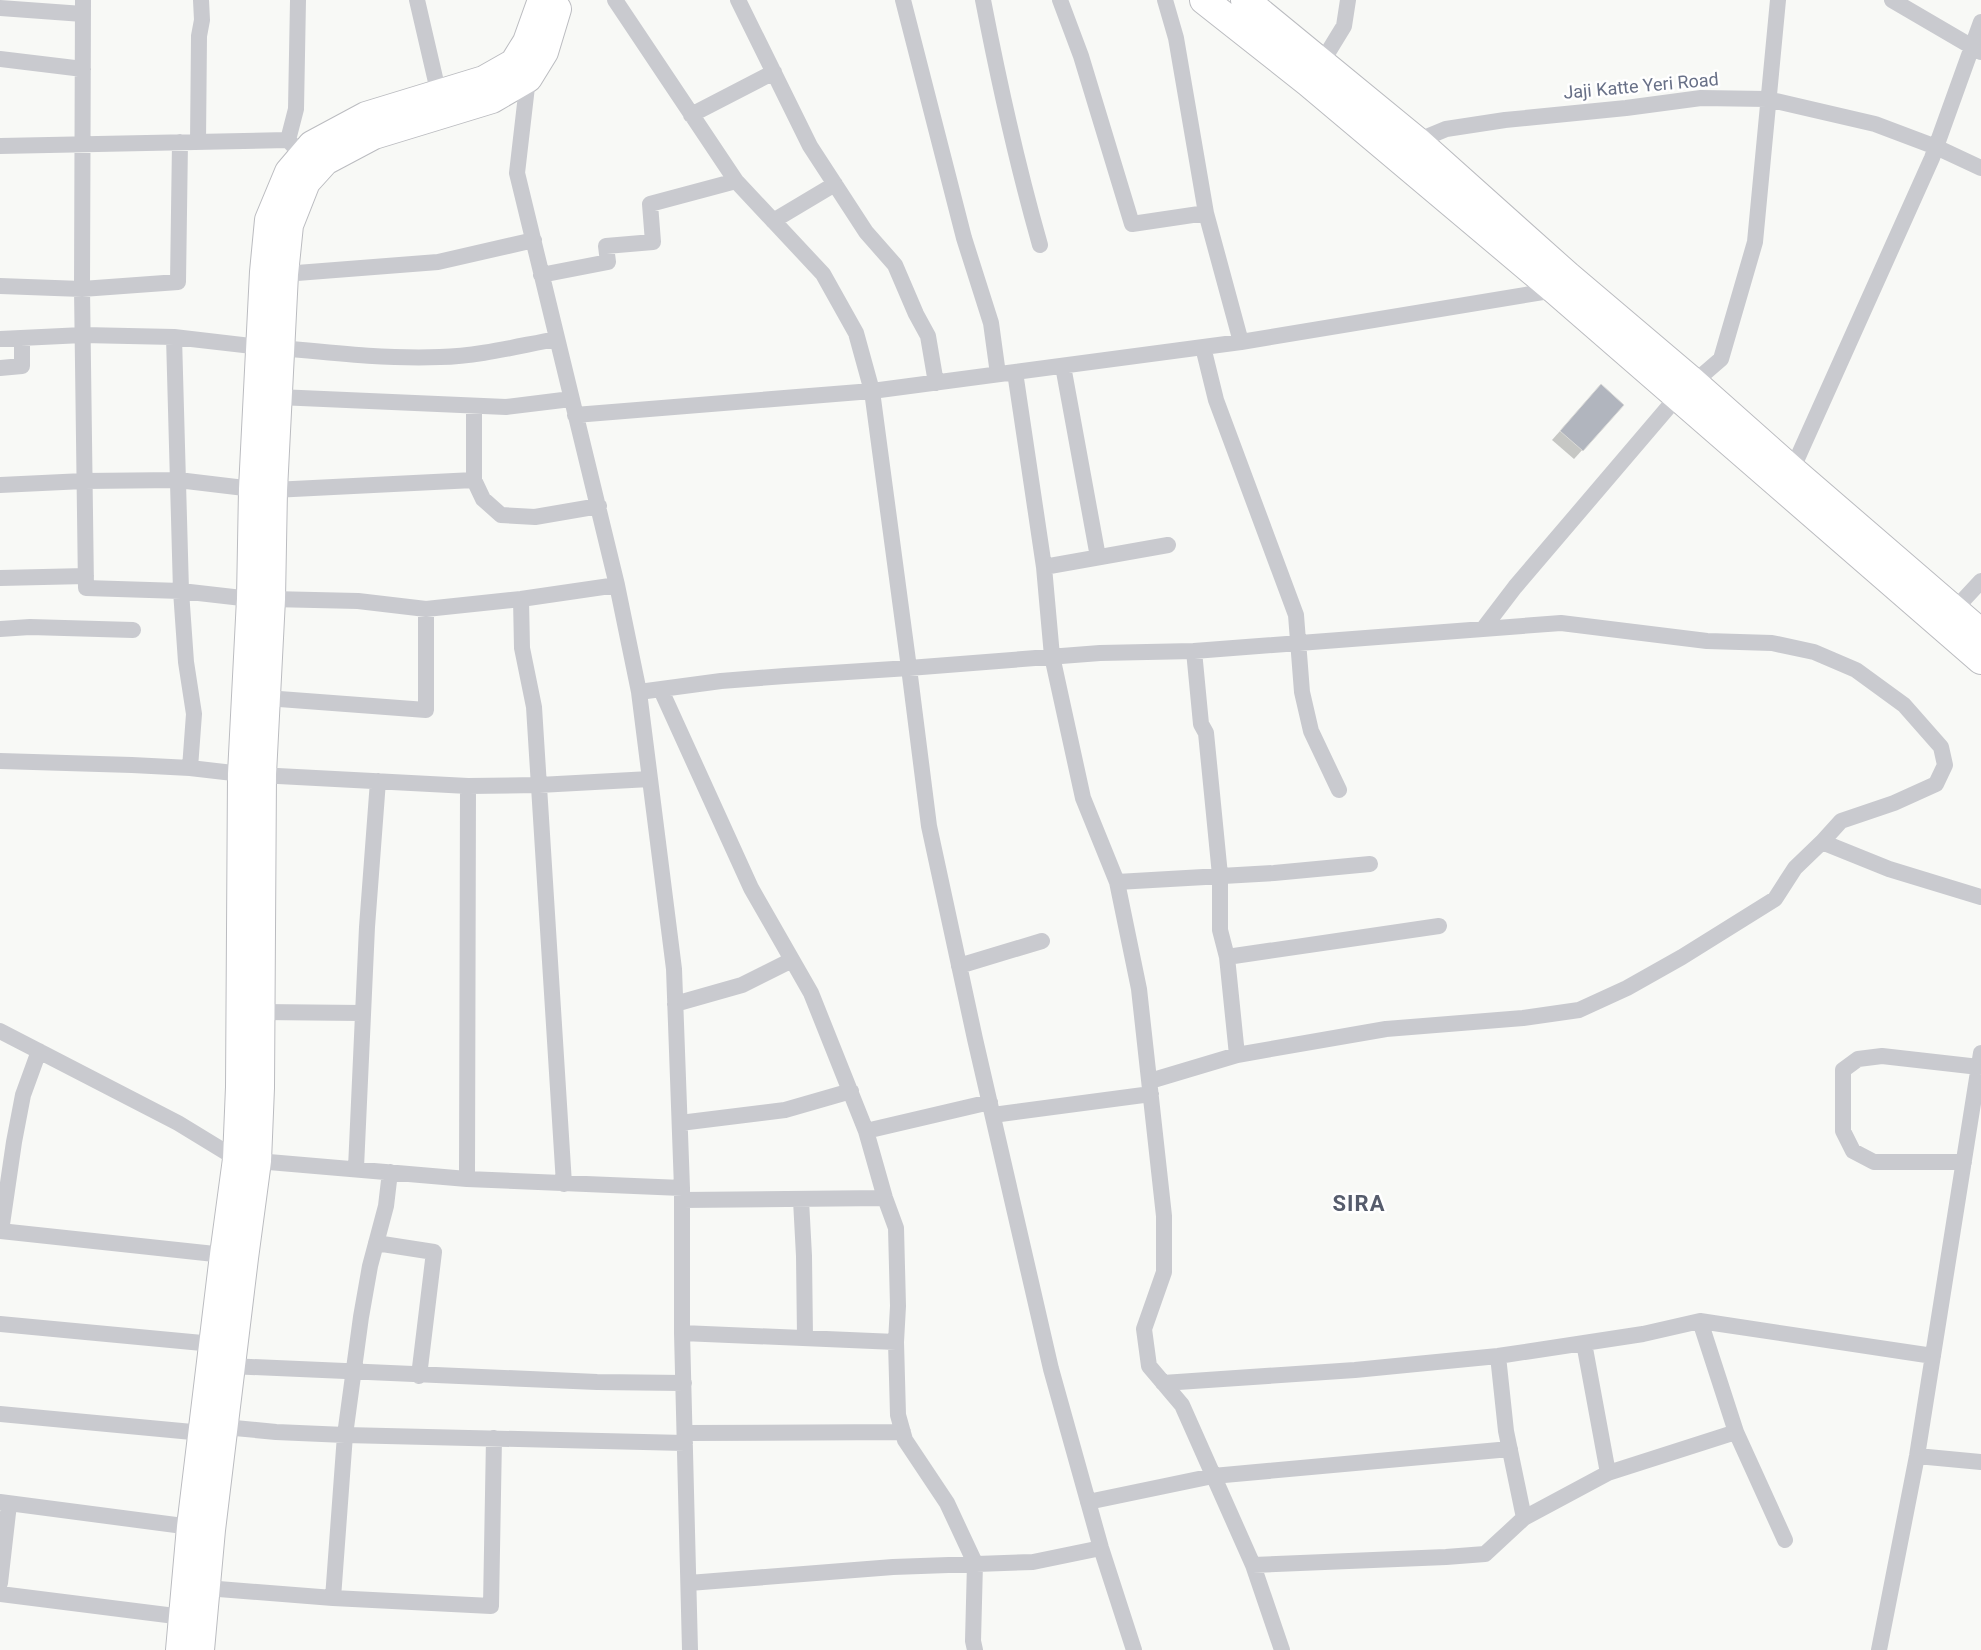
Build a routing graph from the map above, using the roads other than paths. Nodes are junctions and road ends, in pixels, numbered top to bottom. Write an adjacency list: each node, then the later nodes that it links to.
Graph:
1 (201, 0): 31 (street)
2 (298, 0): 35 (street)
3 (417, 0): 26 (street)
4 (542, 0): 26 (highway)
5 (560, 0): 25 (highway)
6 (615, 0): 28 (street)
7 (738, 0): 24 (street)
8 (903, 0): 59 (street)
9 (983, 0): 42 (street)
10 (1060, 0): 39 (street)
11 (1165, 0): 39 (street)
12 (1204, 0): 47 (highway)
13 (1246, 0): 22 (highway)
14 (1348, 0): 22 (street)
15 (1778, 0): 27 (street)
16 (1892, 0): 20 (street)
17 (83, 7): 18 (street); 23 (street)
18 (0, 8)
19 (1981, 22): 20 (street)
20 (1976, 50): 34 (street)
21 (0, 59): 23 (street)
22 (1322, 62): 29 (highway)
23 (83, 69): 32 (street)
24 (774, 72): 28 (street); 38 (street)
25 (528, 78): 41 (street); 43 (highway)
26 (439, 95): 35 (highway)
27 (1767, 99): 29 (street, Jaji Katte Yeri Road); 34 (street, Jaji Katte Yeri Road); 61 (street)
28 (691, 115): 37 (street)
29 (1417, 141): 61 (highway)
30 (180, 142): 31 (street); 32 (street); 46 (street)
31 (198, 142): 35 (street)
32 (83, 144): 33 (street); 46 (street)
33 (0, 146)
34 (1936, 147): 36 (street, Jaji Katte Yeri Road); 66 (street)
35 (296, 148): 55 (highway)
36 (1981, 168)
37 (736, 181): 40 (street); 44 (street)
38 (835, 184): 40 (street); 60 (street)
39 (1206, 213): 53 (street)
40 (773, 221): 62 (street)
41 (534, 240): 43 (street); 44 (street)
42 (1040, 245)
43 (284, 274): 55 (highway)
44 (541, 275): 52 (street)
45 (0, 286): 46 (street)
46 (82, 289): 48 (street)
47 (1555, 290): 53 (street); 61 (highway)
48 (83, 334): 49 (street); 50 (street); 69 (street)
49 (174, 337): 55 (street); 67 (street)
50 (22, 338): 51 (street); 57 (street)
51 (0, 339)
52 (557, 339): 55 (street); 65 (street)
53 (1241, 342): 54 (street)
54 (1203, 347): 56 (street); 89 (street)
55 (270, 348): 63 (highway); 71 (highway)
56 (1063, 366): 58 (street); 74 (street)
57 (0, 368)
58 (1015, 372): 59 (street); 75 (street)
59 (998, 374): 60 (street)
60 (936, 383): 62 (street)
61 (1685, 389): 66 (highway); 86 (street); 92 (highway)
62 (872, 391): 65 (street); 93 (street)
63 (278, 396): 64 (street); 71 (highway)
64 (474, 406): 65 (street); 68 (street)
65 (573, 407): 72 (street)
66 (1792, 470): 84 (highway)
67 (178, 480): 69 (street); 71 (street); 80 (street)
68 (474, 480): 71 (street); 72 (street)
69 (84, 481): 70 (street); 76 (street)
70 (0, 485)
71 (263, 490): 81 (highway)
72 (599, 506): 79 (street)
73 (1168, 545): 74 (street)
74 (1098, 558): 75 (street)
75 (1044, 567): 91 (street)
76 (86, 576): 77 (street); 80 (street)
77 (0, 578)
78 (1981, 581): 84 (street)
79 (618, 585): 82 (street); 95 (street)
80 (181, 591): 81 (street); 98 (street)
81 (261, 599): 83 (street); 96 (highway); 99 (highway)
82 (521, 599): 83 (street); 103 (street)
83 (426, 609): 96 (street)
84 (1956, 609): 88 (highway)
85 (0, 629): 87 (street)
86 (1483, 629): 89 (street); 105 (street)
87 (133, 630)
88 (1981, 632)
89 (1298, 644): 90 (street); 104 (street)
90 (1194, 651): 91 (street); 107 (street)
91 (1052, 656): 93 (street); 108 (street)
92 (1981, 660)
93 (909, 668): 94 (street); 114 (street)
94 (661, 690): 95 (street); 113 (street)
95 (639, 692): 100 (street)
96 (266, 698): 99 (highway)
97 (0, 761): 98 (street)
98 (190, 768): 99 (street)
99 (252, 774): 101 (street); 116 (highway); 128 (highway)
100 (650, 779): 103 (street); 115 (street)
101 (378, 781): 102 (street); 117 (street)
102 (468, 786): 103 (street); 132 (street)
103 (539, 786): 133 (street)
104 (1339, 790)
105 (1822, 842): 109 (street); 120 (street)
106 (1370, 864): 107 (street)
107 (1220, 875): 108 (street); 112 (street)
108 (1117, 882): 122 (street)
109 (1981, 898)
110 (1439, 926): 112 (street)
111 (1042, 941): 114 (street)
112 (1227, 957): 120 (street)
113 (792, 960): 115 (street); 123 (street)
114 (959, 966): 124 (street)
115 (675, 1004): 125 (street)
116 (261, 1012): 117 (street); 128 (highway)
117 (363, 1013): 130 (street)
118 (0, 1031): 119 (street)
119 (39, 1051): 127 (street); 128 (street)
120 (1237, 1055): 122 (street)
121 (1980, 1060): 129 (street); 129 (street)
122 (1150, 1088): 124 (street); 153 (street)
123 (851, 1091): 125 (street); 126 (street)
124 (991, 1109): 126 (street); 166 (street)
125 (680, 1123): 134 (street)
126 (866, 1132): 135 (street)
127 (7, 1141): 137 (street)
128 (247, 1160): 130 (street); 139 (highway); 149 (highway)
129 (1964, 1162): 148 (street)
130 (356, 1168): 131 (street)
131 (390, 1172): 132 (street); 138 (street)
132 (467, 1179): 133 (street)
133 (564, 1184): 134 (street)
134 (682, 1194): 136 (street); 142 (street)
135 (885, 1198): 136 (street); 144 (street)
136 (801, 1200): 143 (street)
137 (1, 1231): 139 (street)
138 (376, 1243): 150 (street); 151 (street)
139 (224, 1255): 146 (highway)
140 (1700, 1321): 145 (street); 148 (street); 157 (street)
141 (0, 1324): 146 (street)
142 (682, 1333): 143 (street); 152 (street)
143 (805, 1337): 144 (street)
144 (896, 1342): 156 (street)
145 (1584, 1343): 147 (street); 164 (street)
146 (213, 1344): 155 (highway)
147 (1498, 1356): 153 (street); 161 (street)
148 (1933, 1356): 162 (street)
149 (230, 1366): 150 (street); 155 (highway)
150 (354, 1372): 151 (street); 158 (street)
151 (418, 1376): 152 (street)
152 (684, 1383): 160 (street)
153 (1163, 1383): 165 (street)
154 (0, 1414): 155 (street)
155 (214, 1430): 158 (street); 169 (highway); 176 (highway)
156 (903, 1432): 160 (street); 172 (street)
157 (1736, 1432): 164 (street); 170 (street)
158 (345, 1435): 159 (street); 178 (street)
159 (494, 1438): 160 (street); 178 (street)
160 (685, 1438): 175 (street)
161 (1510, 1449): 165 (street); 168 (street)
162 (1917, 1456): 163 (street); 186 (street)
163 (1981, 1462)
164 (1608, 1473): 168 (street)
165 (1213, 1476): 166 (street); 173 (street)
166 (1088, 1502): 171 (street)
167 (4, 1503): 169 (street); 174 (street)
168 (1524, 1518): 173 (street)
169 (191, 1528): 179 (highway)
170 (1785, 1540)
171 (1101, 1548): 172 (street); 184 (street)
172 (975, 1563): 175 (street); 183 (street)
173 (1253, 1565): 185 (street)
174 (0, 1583)
175 (689, 1583): 182 (street)
176 (206, 1588): 178 (street); 181 (highway)
177 (0, 1594): 179 (street)
178 (333, 1598)
179 (183, 1617): 180 (highway)
180 (180, 1650)
181 (200, 1650)
182 (690, 1650)
183 (975, 1650)
184 (1134, 1650)
185 (1282, 1650)
186 (1879, 1650)

